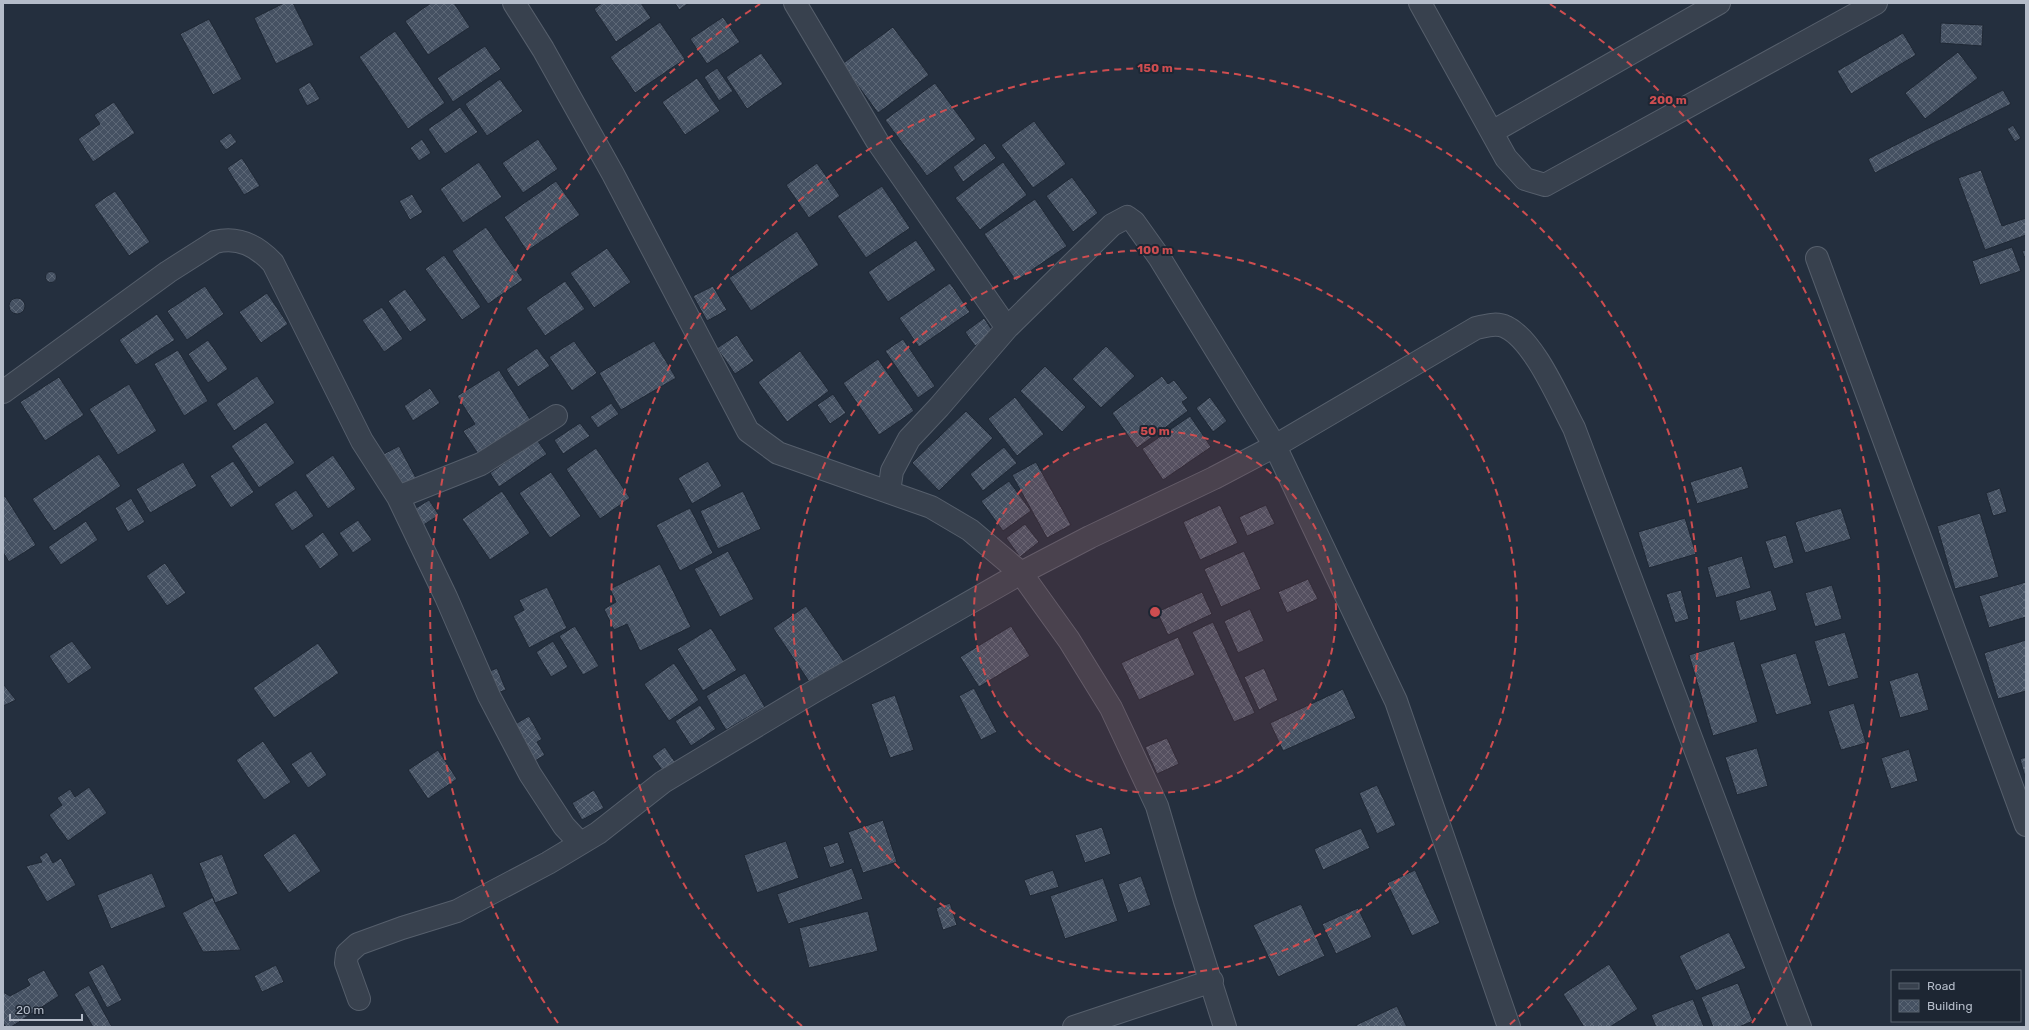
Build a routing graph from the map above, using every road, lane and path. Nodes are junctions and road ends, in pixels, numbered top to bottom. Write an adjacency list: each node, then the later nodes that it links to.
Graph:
1 (514, 3): 12 (street)
2 (795, 3): 8 (street)
3 (1420, 3): 6 (street)
4 (1719, 3): 6 (street)
5 (1876, 3): 6 (street)
6 (1492, 132)
7 (1817, 258): 15 (street)
8 (1007, 328): 11 (street); 12 (street)
9 (3, 392): 13 (street)
10 (556, 416): 13 (street)
11 (1276, 446): 14 (street); 21 (street); 22 (street)
12 (889, 492): 14 (street)
13 (398, 497): 16 (street)
14 (1021, 573): 16 (street); 17 (street)
15 (2026, 824)
16 (580, 843): 18 (street)
17 (1212, 981): 19 (street); 20 (street)
18 (359, 999)
19 (1074, 1027)
20 (1225, 1027)
21 (1509, 1027)
22 (1800, 1027)

